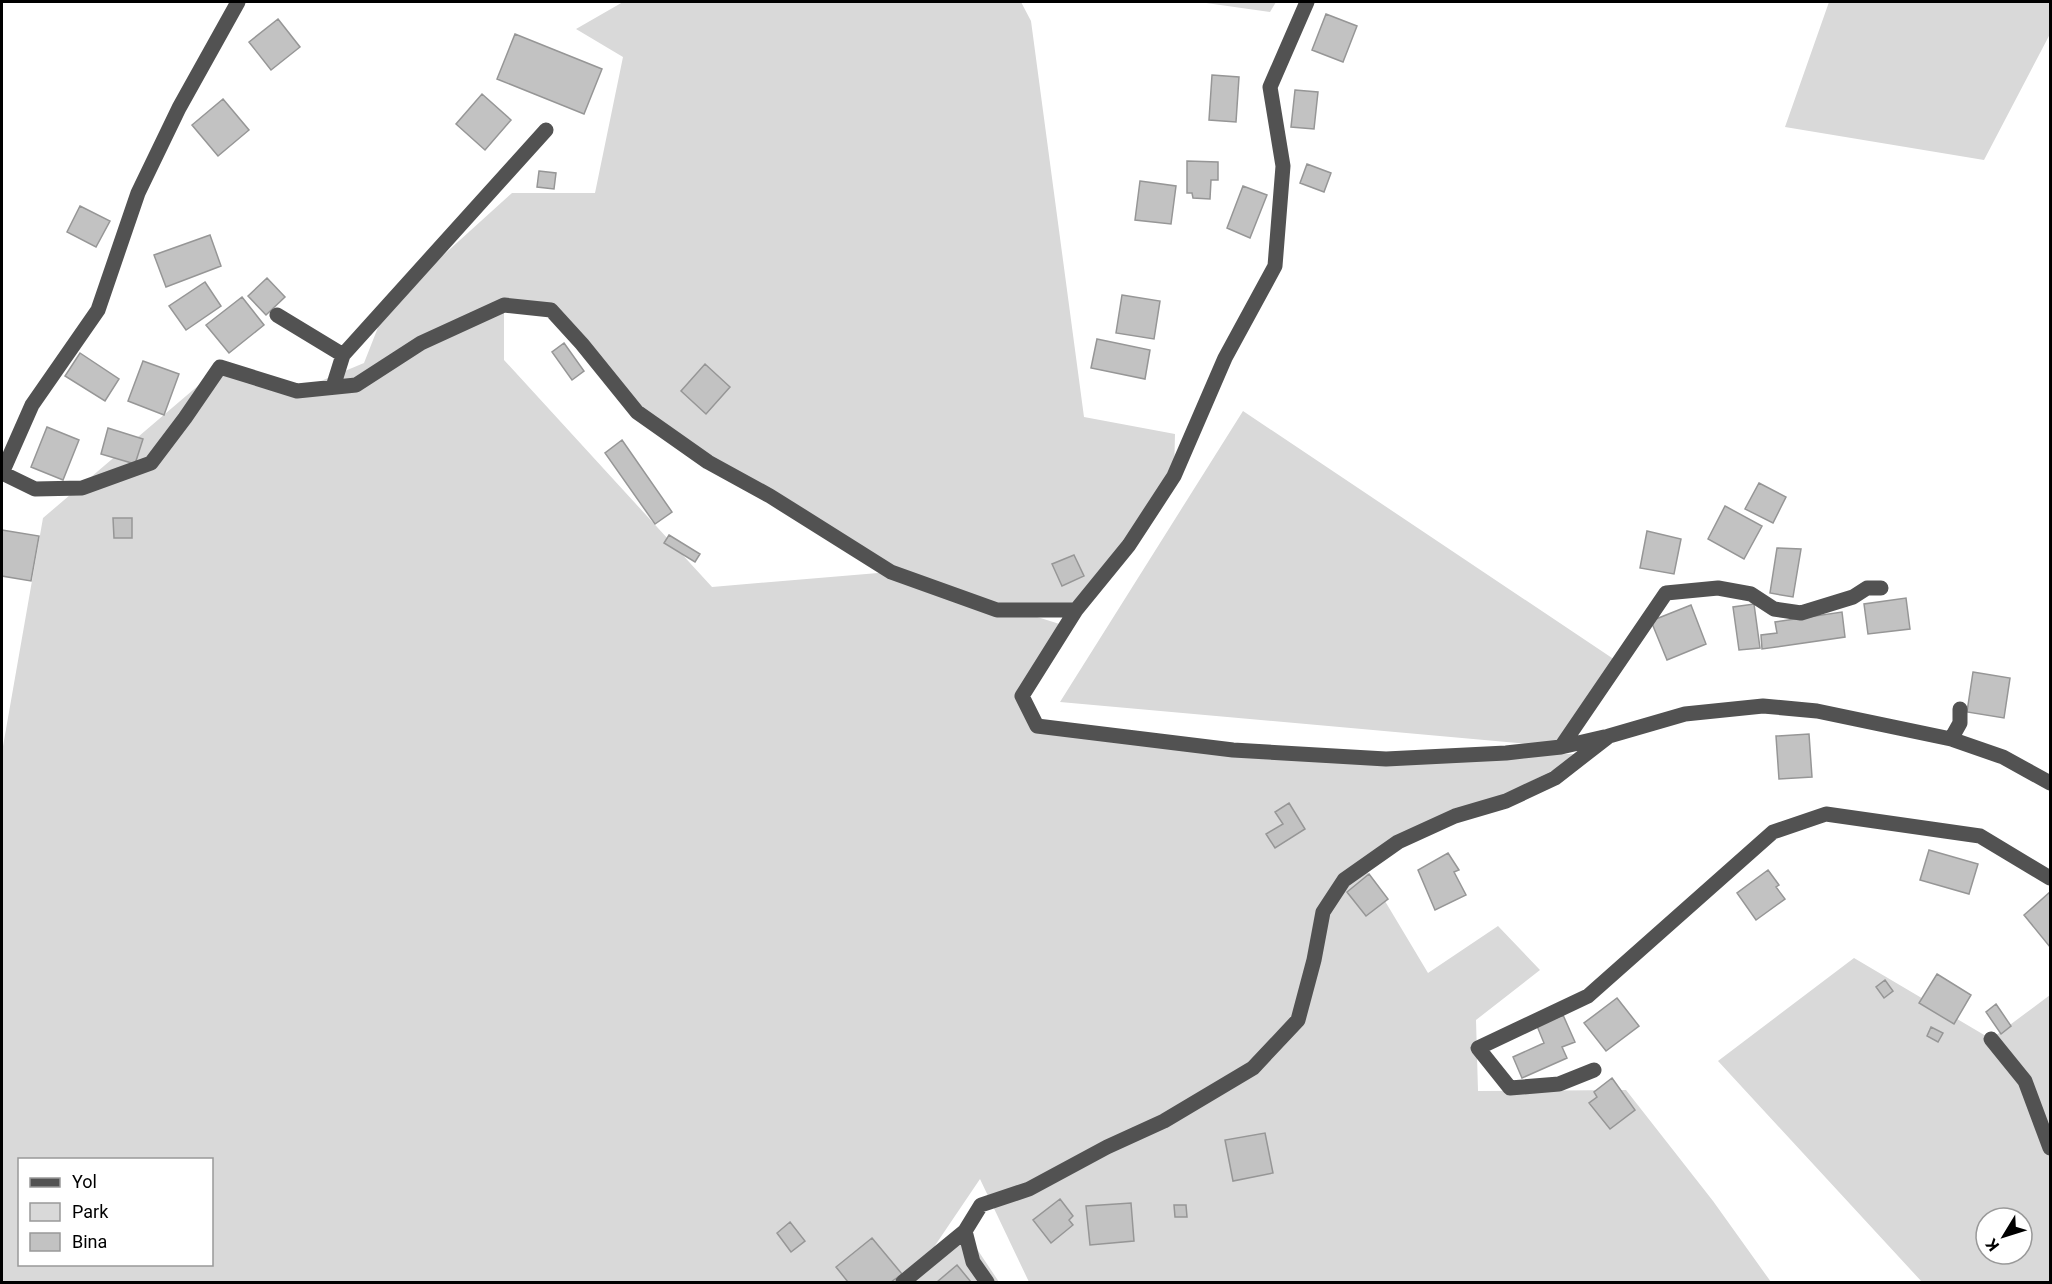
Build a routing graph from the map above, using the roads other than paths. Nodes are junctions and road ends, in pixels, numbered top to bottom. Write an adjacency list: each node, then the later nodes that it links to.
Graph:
1 (238, 2): 7 (street)
2 (1307, 2): 9 (street)
3 (546, 129): 5 (street)
4 (277, 315): 5 (street)
5 (343, 355): 6 (street)
6 (333, 387): 7 (street); 9 (street)
7 (2, 473)
8 (1881, 588): 13 (street)
9 (1076, 610): 13 (street)
10 (1960, 709): 12 (street)
11 (1610, 736): 12 (street); 13 (street); 19 (street)
12 (1951, 738): 14 (street)
13 (1562, 747)
14 (2050, 783)
15 (2050, 878): 17 (street)
16 (1991, 1039): 18 (street)
17 (1593, 1070)
18 (2050, 1148)
19 (965, 1231): 20 (street); 21 (street)
20 (903, 1282)
21 (987, 1282)

